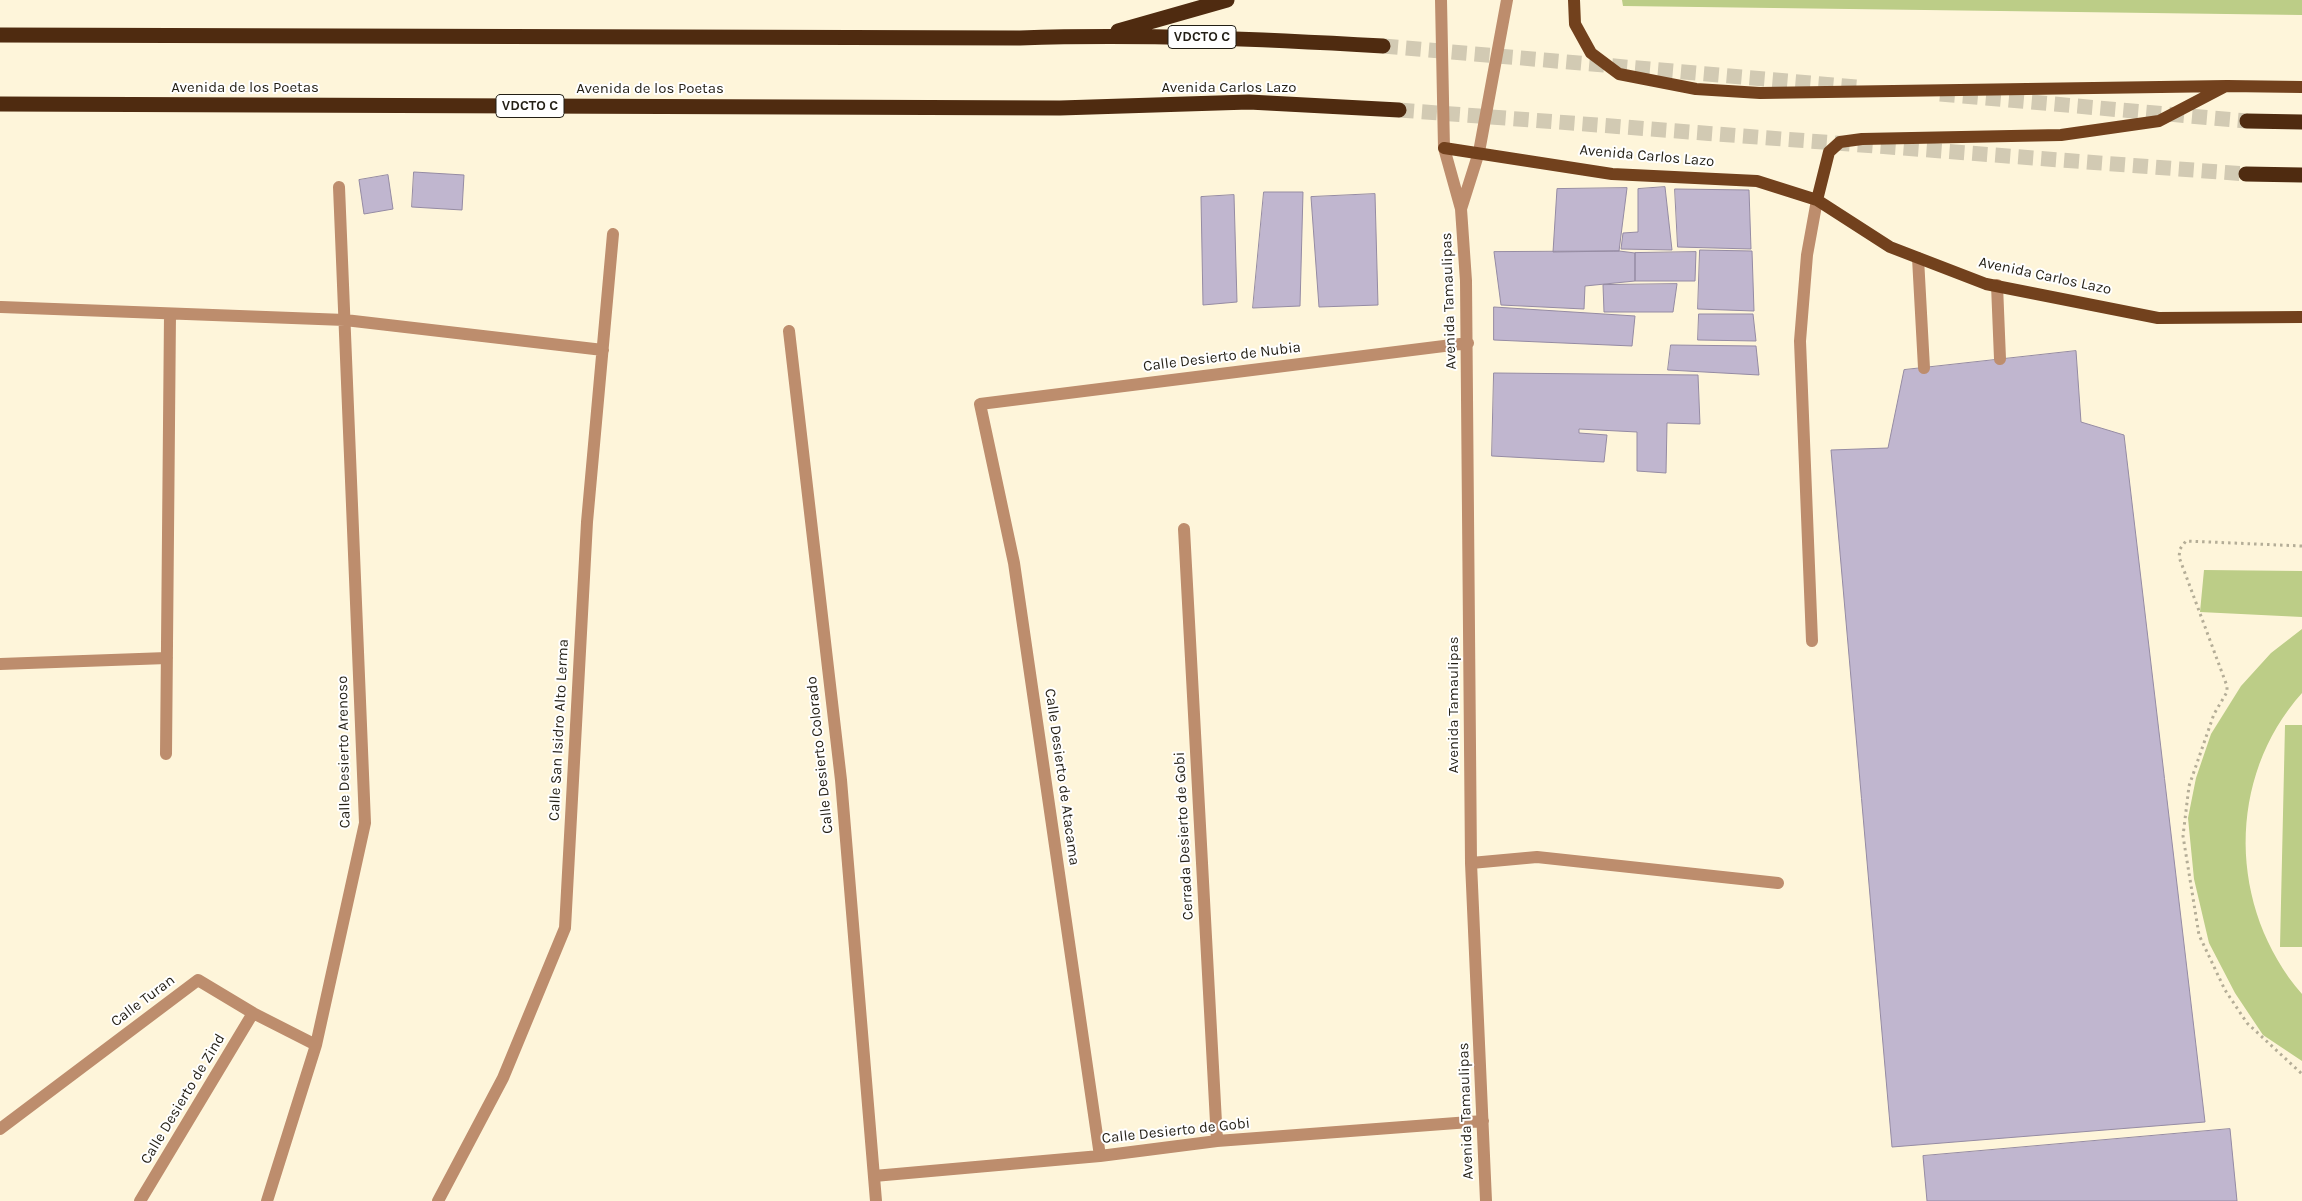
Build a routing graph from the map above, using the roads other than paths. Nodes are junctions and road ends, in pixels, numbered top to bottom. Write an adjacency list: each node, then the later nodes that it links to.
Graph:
1 (1227, 0): 6 (highway)
2 (1441, 0): 15 (street, Avenida Tamaulipas)
3 (1507, 0): 16 (street, Avenida Tamaulipas)
4 (1574, 0): 8 (main road)
5 (0, 35): 6 (highway, VDCTO C)
6 (1103, 35): 7 (highway, VDCTO C)
7 (1383, 46)
8 (2226, 86): 9 (main road); 20 (main road)
9 (2302, 87)
10 (0, 104): 11 (highway, Avenida de los Poetas / VDCTO C)
11 (1060, 108): 12 (highway, Avenida Carlos Lazo / VDCTO C)
12 (1399, 110)
13 (2247, 121): 14 (highway)
14 (2302, 122)
15 (1444, 148): 16 (main road, Avenida Carlos Lazo); 21 (street, Avenida Tamaulipas)
16 (1479, 152): 20 (main road, Avenida Carlos Lazo); 21 (street, Avenida Tamaulipas)
17 (2246, 174): 18 (highway)
18 (2302, 175)
19 (340, 188): 28 (street, Calle Desierto Arenoso)
20 (1817, 200): 23 (main road, Avenida Carlos Lazo); 36 (street)
21 (1462, 210): 30 (street, Avenida Tamaulipas)
22 (613, 234): 31 (street, Calle San Isidro Alto Lerma)
23 (1918, 258): 24 (main road, Avenida Carlos Lazo); 33 (street)
24 (1997, 285): 27 (main road, Avenida Carlos Lazo); 32 (street)
25 (1, 307): 26 (street)
26 (170, 314): 28 (street); 37 (street)
27 (2302, 317)
28 (345, 320): 31 (street); 43 (street, Calle Desierto Arenoso)
29 (789, 331): 48 (street, Calle Desierto Colorado)
30 (1468, 343): 34 (street, Calle Desierto de Nubia); 40 (street, Avenida Tamaulipas)
31 (603, 350): 51 (street, Calle San Isidro Alto Lerma)
32 (2000, 359)
33 (1924, 368)
34 (980, 404): 47 (street, Calle Desierto de Atacama)
35 (1184, 529): 46 (street, Cerrada Desierto de Gobi)
36 (1812, 641)
37 (167, 658): 38 (street); 39 (street)
38 (0, 664)
39 (166, 754)
40 (1471, 863): 41 (street); 44 (street, Avenida Tamaulipas)
41 (1778, 883)
42 (253, 1014): 43 (street, Calle Turan); 45 (street, Calle Turan); 49 (street, Calle Desierto de Zind)
43 (316, 1045): 50 (street, Calle Desierto Arenoso)
44 (1483, 1121): 46 (street, Calle Desierto de Gobi); 53 (street, Avenida Tamaulipas)
45 (0, 1129)
46 (1217, 1141): 47 (street, Calle Desierto de Gobi)
47 (1100, 1156): 48 (street, Calle Desierto de Gobi)
48 (874, 1176): 52 (street, Calle Desierto Colorado)
49 (140, 1201)
50 (267, 1201)
51 (438, 1201)
52 (876, 1201)
53 (1486, 1201)

